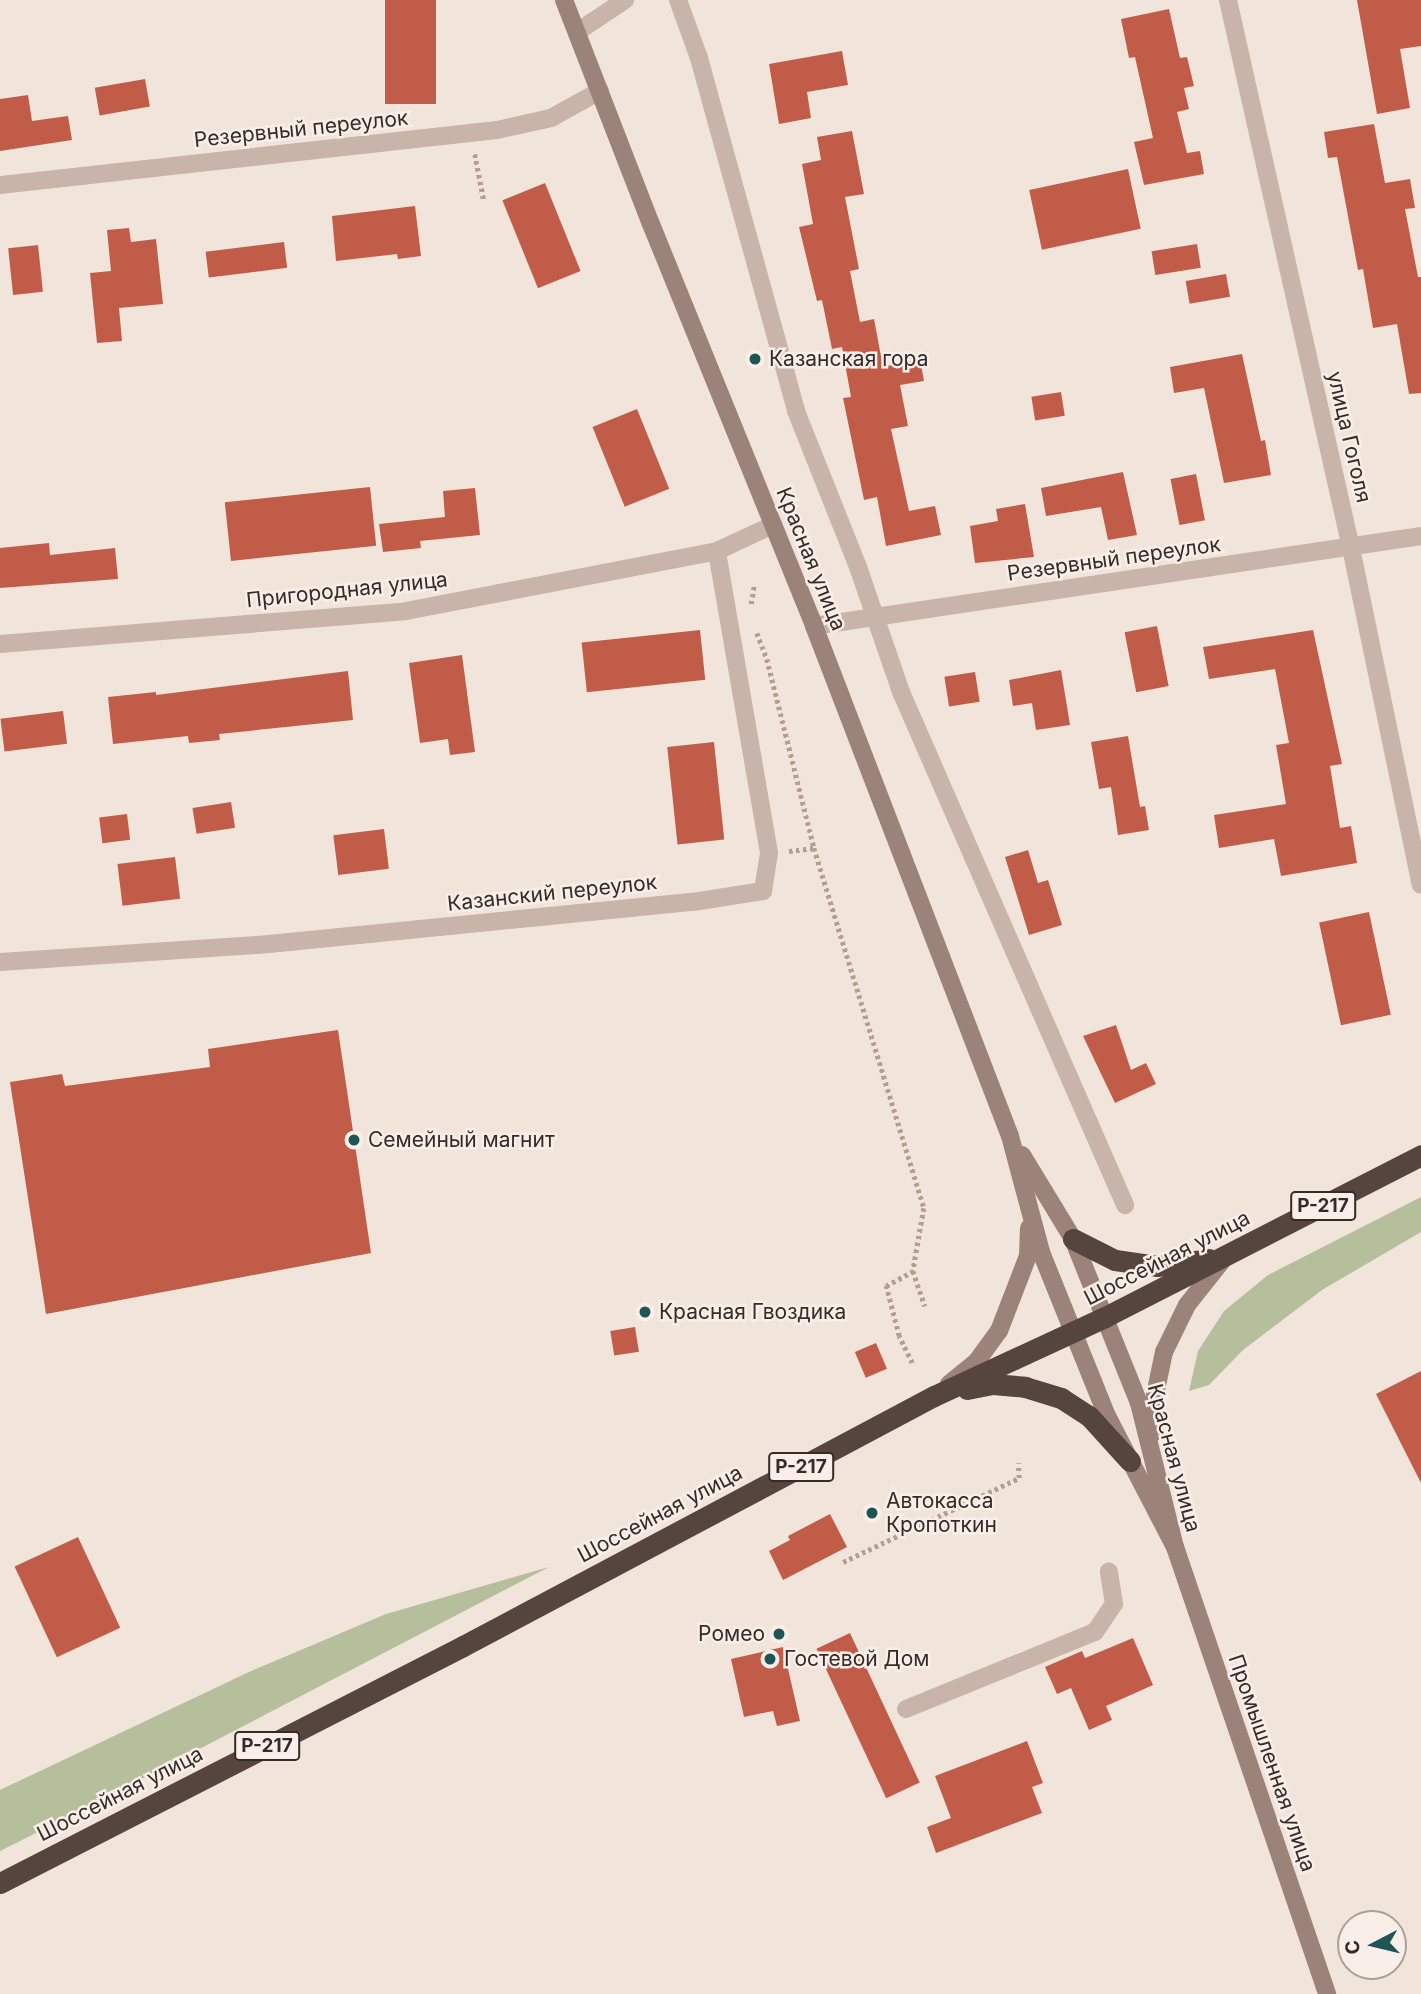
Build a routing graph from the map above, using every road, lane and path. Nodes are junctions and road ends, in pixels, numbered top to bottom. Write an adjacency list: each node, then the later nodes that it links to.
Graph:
1 (564, 0): 5 (main road, Красная улица)
2 (625, 0): 5 (street)
3 (678, 0): 16 (street)
4 (1228, 0): 12 (street, улица Гоголя)
5 (577, 32): 6 (main road, Красная улица)
6 (600, 91): 7 (street, Резервный переулок); 10 (main road, Красная улица)
7 (471, 133): 8 (street, Резервный переулок); 9 (path)
8 (0, 185)
9 (484, 201)
10 (773, 525): 13 (street, Пригородная улица); 18 (main road, Красная улица)
11 (1421, 536): 12 (street, Резервный переулок)
12 (1351, 548): 16 (street, Резервный переулок); 22 (street, улица Гоголя)
13 (717, 551): 19 (street, Пригородная улица); 21 (street, Казанский переулок)
14 (754, 586): 15 (path)
15 (749, 614)
16 (876, 616): 18 (street, Резервный переулок); 26 (street)
17 (754, 625): 20 (path)
18 (814, 626): 24 (main road, Красная улица)
19 (0, 644)
20 (814, 848): 21 (path); 30 (path)
21 (769, 853): 23 (street, Казанский переулок)
22 (1421, 885)
23 (0, 962)
24 (1010, 1136): 27 (main road, Красная улица); 28 (main road, Красная улица)
25 (1421, 1155): 29 (highway, Шоссейная улица / Р-217)
26 (1125, 1205)
27 (1030, 1211): 33 (main road, Красная улица); 35 (main road)
28 (1073, 1239): 29 (highway); 32 (main road, Красная улица)
29 (1224, 1257): 32 (highway, Шоссейная улица / Р-217); 36 (main road)
30 (913, 1271): 31 (path); 34 (path)
31 (925, 1306)
32 (1105, 1317): 33 (highway, Шоссейная улица / Р-217); 36 (main road, Красная улица)
33 (1073, 1332): 35 (highway, Шоссейная улица / Р-217); 37 (main road, Красная улица)
34 (912, 1363)
35 (934, 1396): 37 (highway); 43 (highway, Шоссейная улица / Р-217)
36 (1152, 1454): 39 (main road, Красная улица)
37 (1130, 1461): 39 (main road, Красная улица)
38 (1018, 1463): 40 (path)
39 (1175, 1547): 44 (main road, Промышленная улица)
40 (843, 1562)
41 (1109, 1571): 42 (street)
42 (906, 1709)
43 (0, 1883)
44 (1326, 1994)

